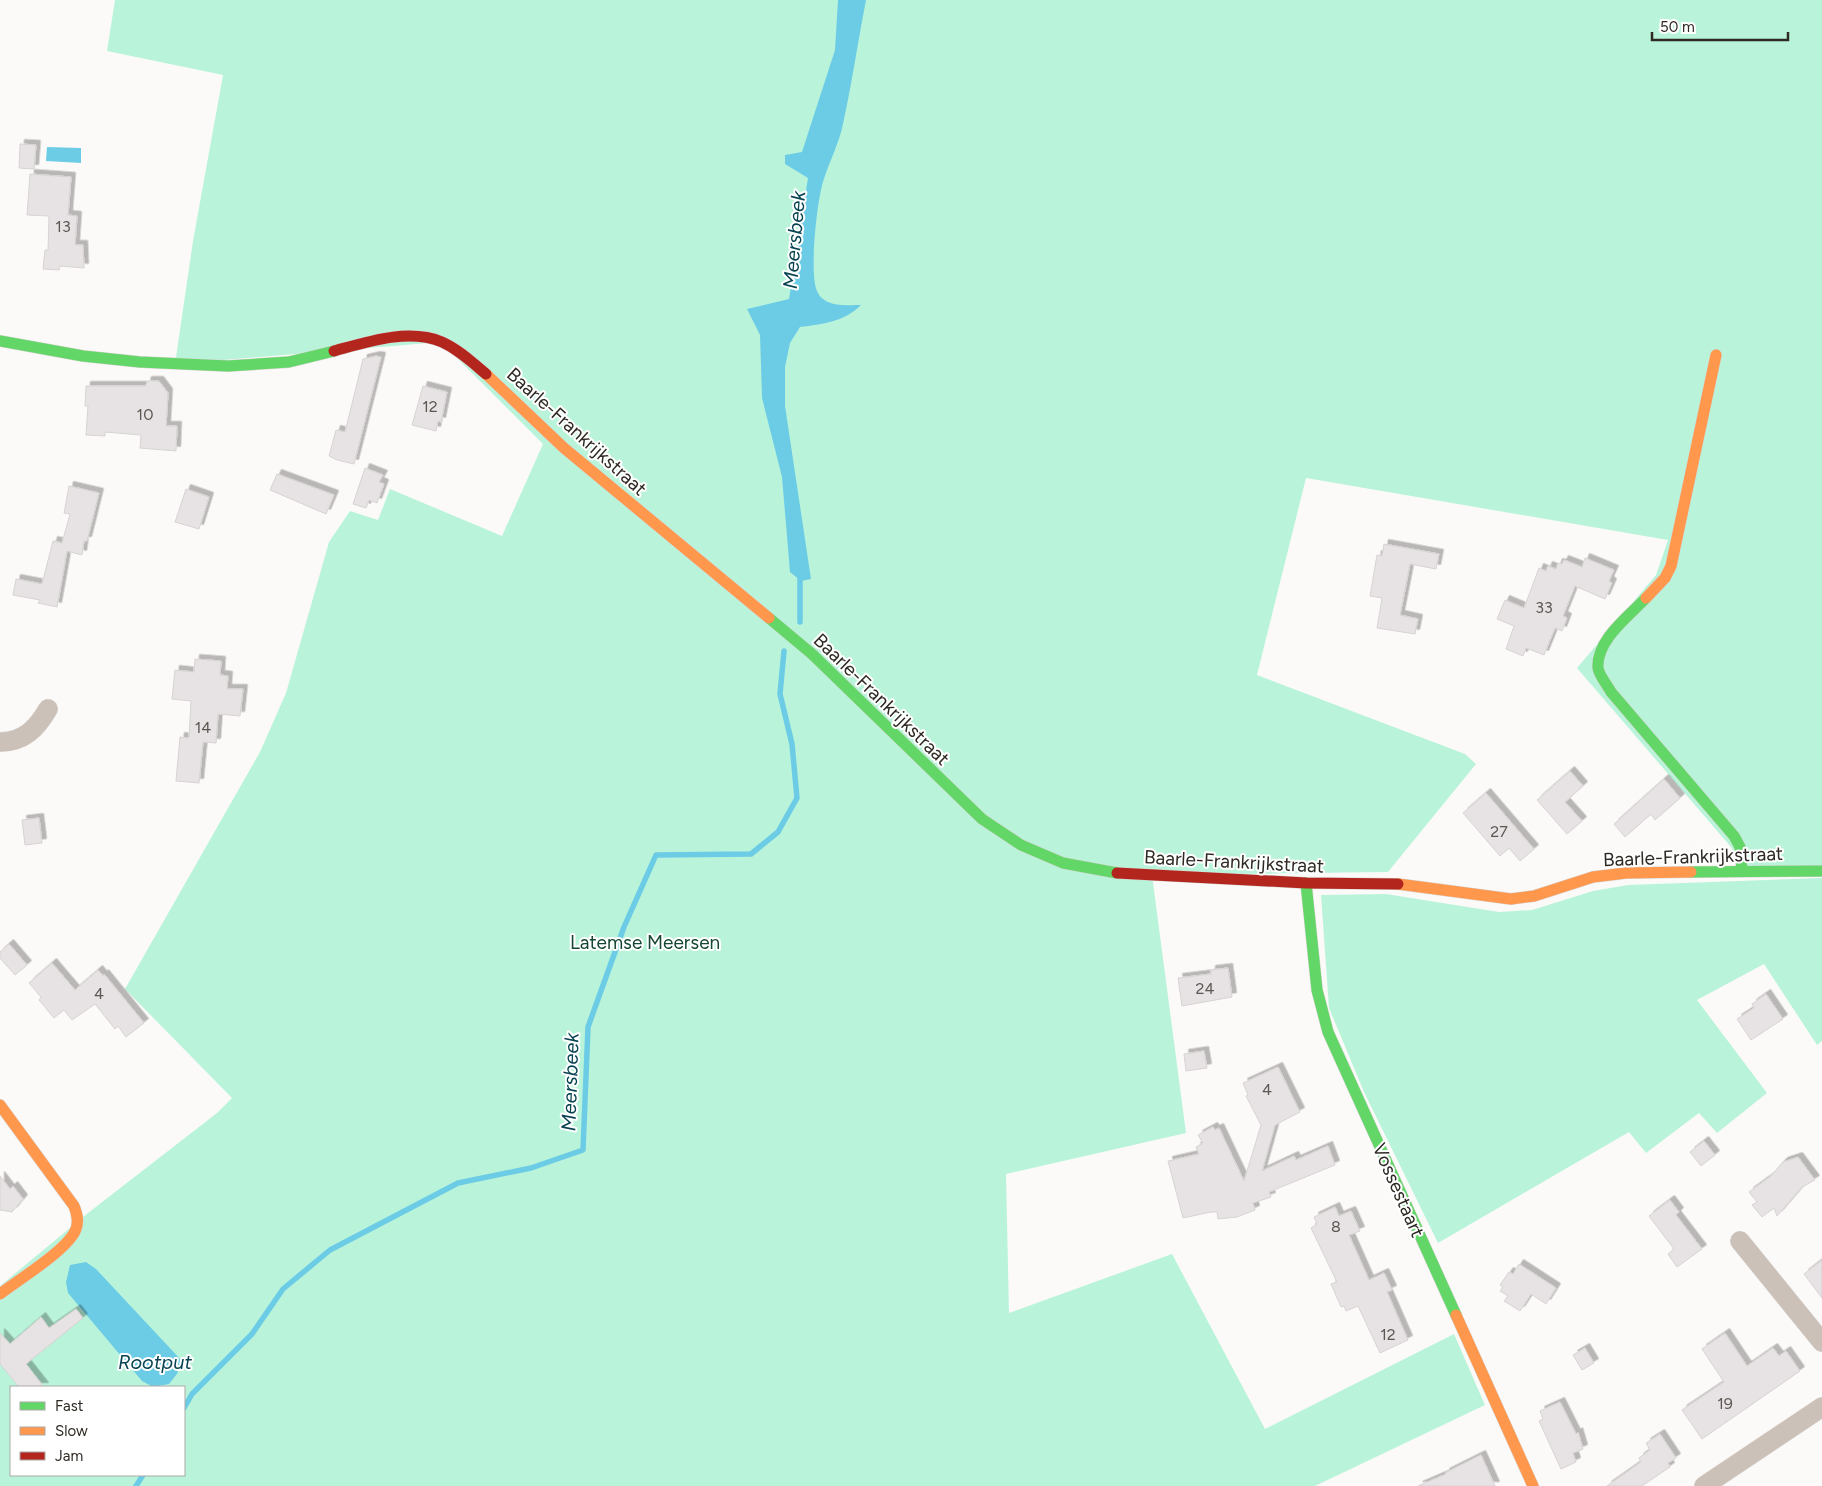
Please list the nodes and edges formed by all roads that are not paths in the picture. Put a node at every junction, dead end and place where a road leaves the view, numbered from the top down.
1 (0, 341) edge
2 (1716, 355) dead end
3 (48, 709) dead end
4 (0, 742) edge
5 (1822, 870) edge
6 (1742, 871) junction
7 (1306, 883) junction
8 (0, 1104) edge
9 (1740, 1241) dead end
10 (0, 1294) edge
11 (1822, 1342) edge
12 (1822, 1406) edge
13 (1533, 1486) edge
14 (1704, 1486) edge

1 - 7 street, Baarle-Frankrijkstraat
2 - 6 street
3 - 4 street
5 - 6 street, Baarle-Frankrijkstraat
6 - 7 street, Baarle-Frankrijkstraat
7 - 13 street, Vossestaart
8 - 10 street
9 - 11 street
12 - 14 street

